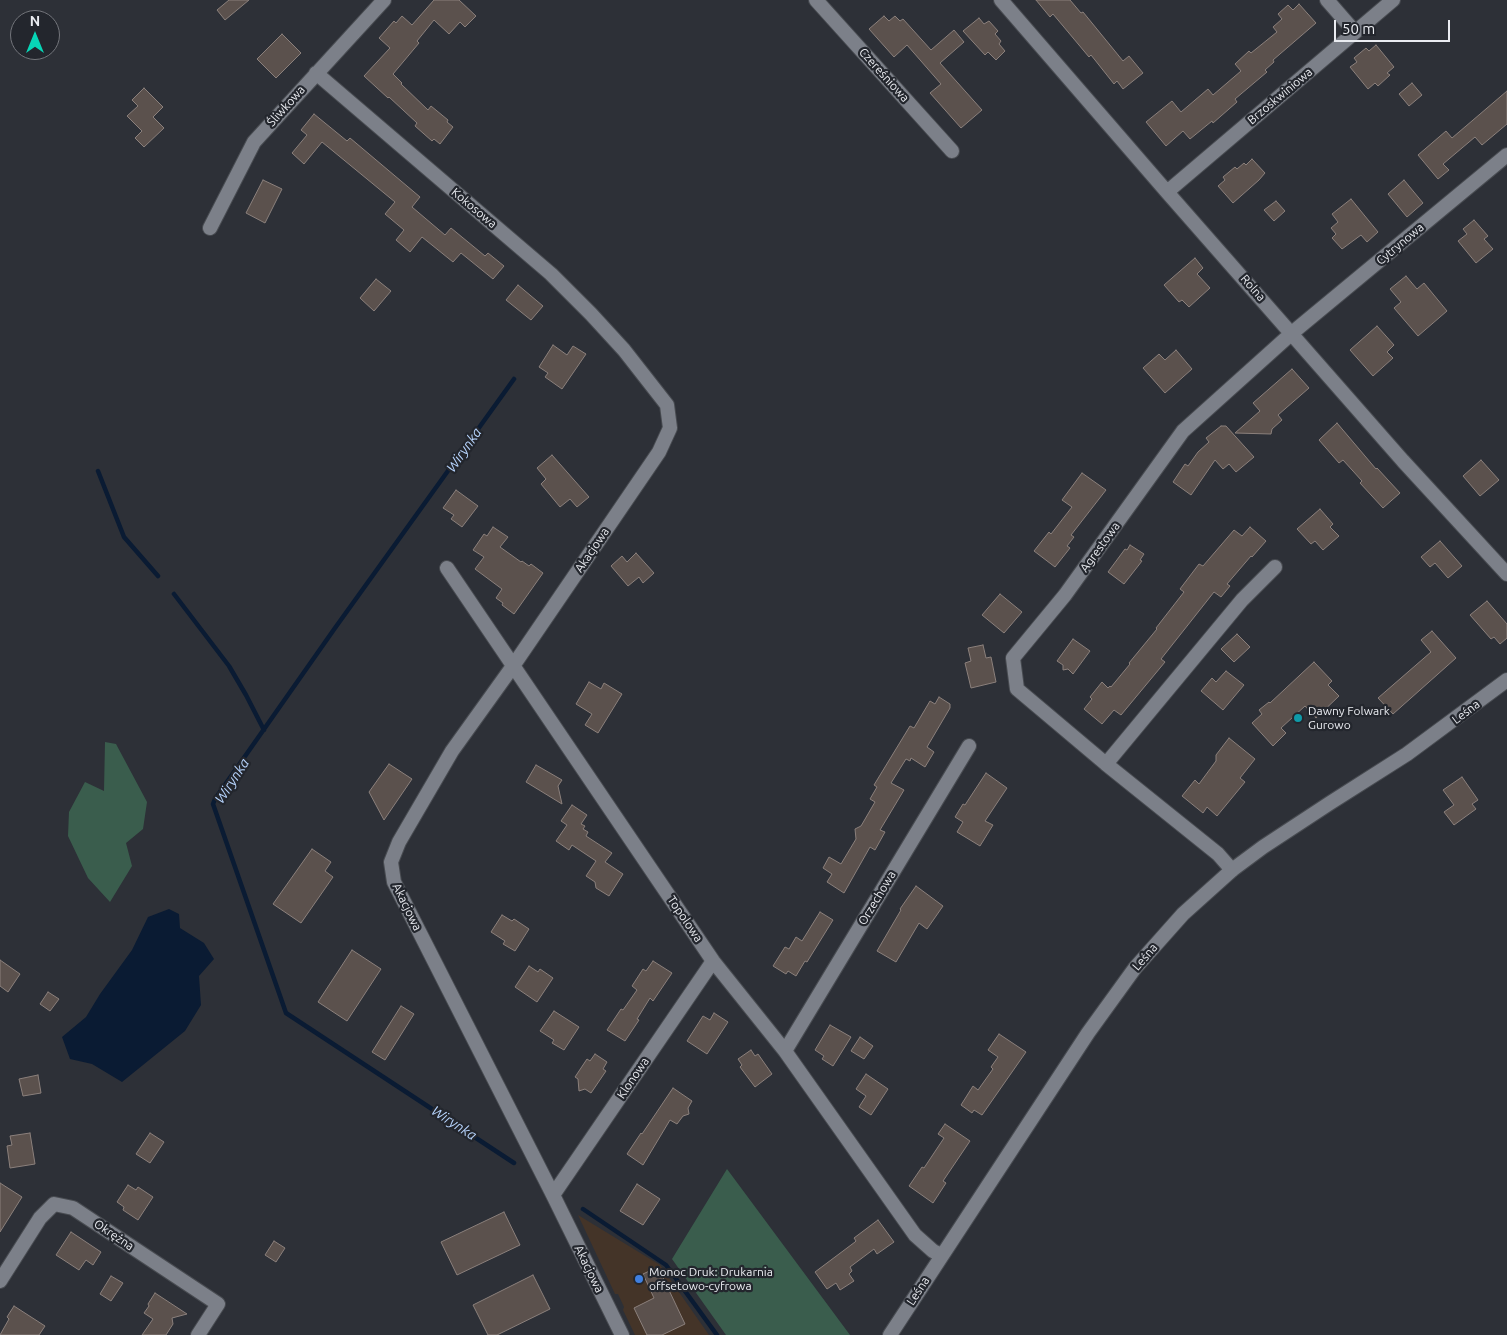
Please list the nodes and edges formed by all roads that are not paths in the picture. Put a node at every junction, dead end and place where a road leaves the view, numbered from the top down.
1 (384, 0) edge
2 (816, 0) edge
3 (1001, 0) edge
4 (1327, 0) edge
5 (1392, 0) edge
6 (1355, 32) junction
7 (316, 73) junction
8 (952, 150) dead end
9 (1507, 155) edge
10 (1167, 192) junction
11 (210, 228) dead end
12 (1292, 333) junction
13 (659, 452) joint
14 (1275, 567) dead end
15 (447, 568) dead end
16 (1507, 574) edge
17 (513, 666) junction
18 (1507, 680) edge
19 (969, 746) dead end
20 (1106, 764) junction
21 (1232, 870) junction
22 (713, 961) junction
23 (785, 1051) junction
24 (553, 1195) junction
25 (941, 1256) junction
26 (0, 1280) edge
27 (198, 1335) edge
28 (622, 1335) edge
29 (890, 1335) edge

1 - 7 street, Śliwkowa
2 - 8 street, Czereśniowa
3 - 10 street, Rolna
4 - 6 street
5 - 6 street, Brzoskwiniowa
6 - 10 street, Brzoskwiniowa
7 - 11 street, Śliwkowa
7 - 13 street, Kokosowa
9 - 12 street, Cytrynowa
10 - 12 street, Rolna
12 - 16 street, Rolna
12 - 20 street, Agrestowa
13 - 17 street, Akacjowa
14 - 20 street
15 - 17 street, Topolowa
17 - 22 street, Topolowa
17 - 24 street, Akacjowa
18 - 21 street, Leśna
19 - 23 street, Orzechowa
20 - 21 street, Agrestowa
21 - 25 street, Leśna
22 - 23 street, Topolowa
22 - 24 street, Klonowa
23 - 25 street, Topolowa
24 - 28 street, Akacjowa
25 - 29 street, Leśna
26 - 27 street, Okrężna

